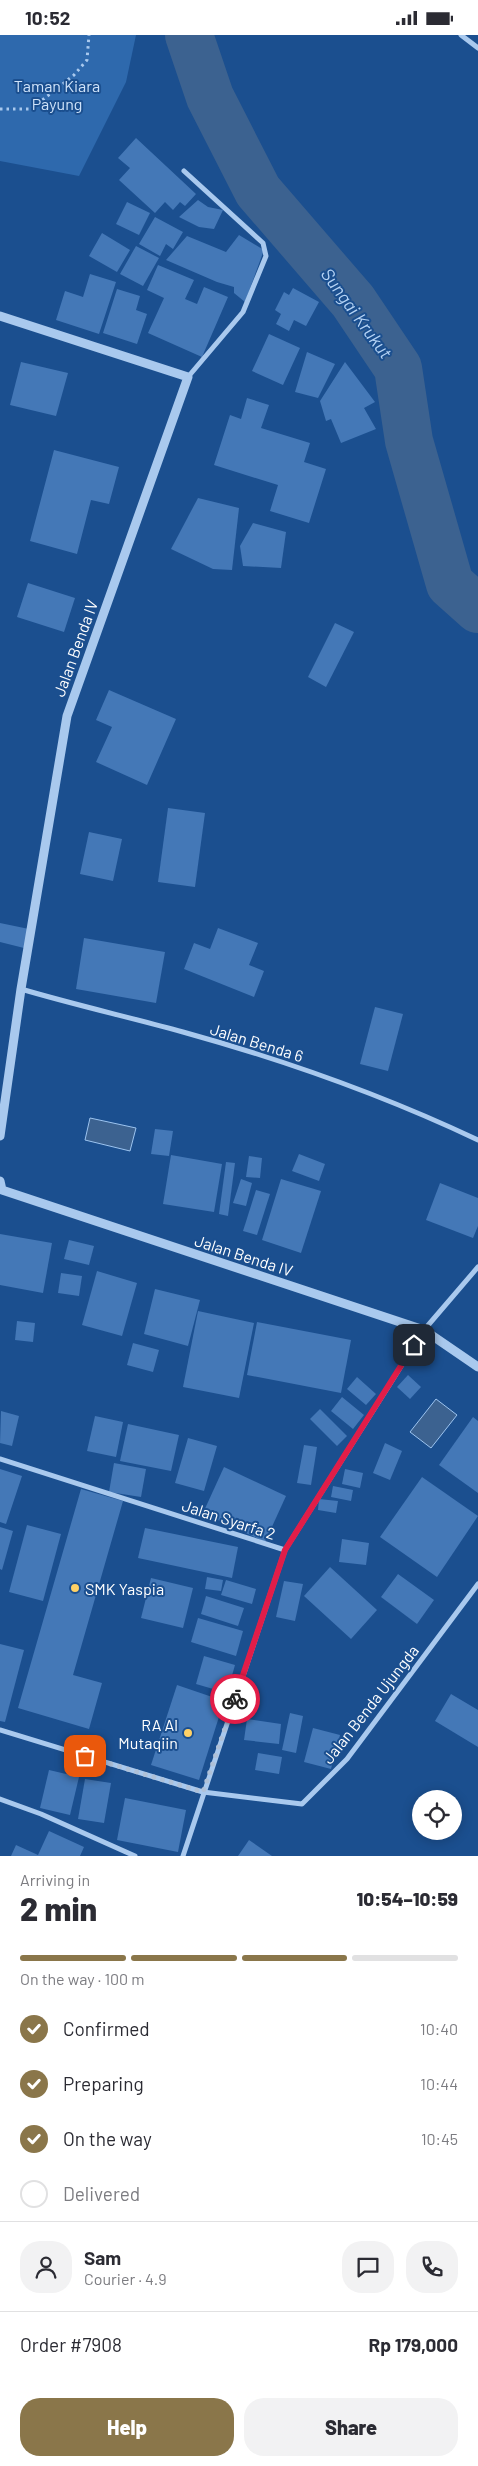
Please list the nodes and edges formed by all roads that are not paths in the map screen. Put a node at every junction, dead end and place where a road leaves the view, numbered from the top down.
1 (461, 35) edge
2 (478, 48) edge
3 (184, 171) dead end
4 (0, 316) edge
5 (188, 377) junction
6 (22, 989) junction
7 (0, 1136) edge
8 (478, 1140) edge
9 (0, 1181) edge
10 (478, 1267) edge
11 (424, 1330) junction
12 (478, 1367) edge
13 (0, 1459) edge
14 (285, 1550) junction
15 (478, 1584) edge
16 (0, 1730) edge
17 (203, 1792) junction
18 (0, 1799) edge
19 (135, 1856) edge
20 (183, 1856) edge

1 - 2 street
3 - 5 street
4 - 5 street
5 - 6 street, Jalan Benda IV
6 - 7 street, Jalan Benda IV
6 - 8 street, Jalan Benda 6
9 - 11 street, Jalan Benda IV
10 - 11 street
11 - 12 street, Jalan Benda IV
11 - 14 street
13 - 14 street, Jalan Syarfa 2
14 - 17 street, Jalan Syarfa 2
15 - 17 street, Jalan Benda Ujungda
16 - 17 street
17 - 20 street, Jalan Syarfa 2
18 - 19 street

